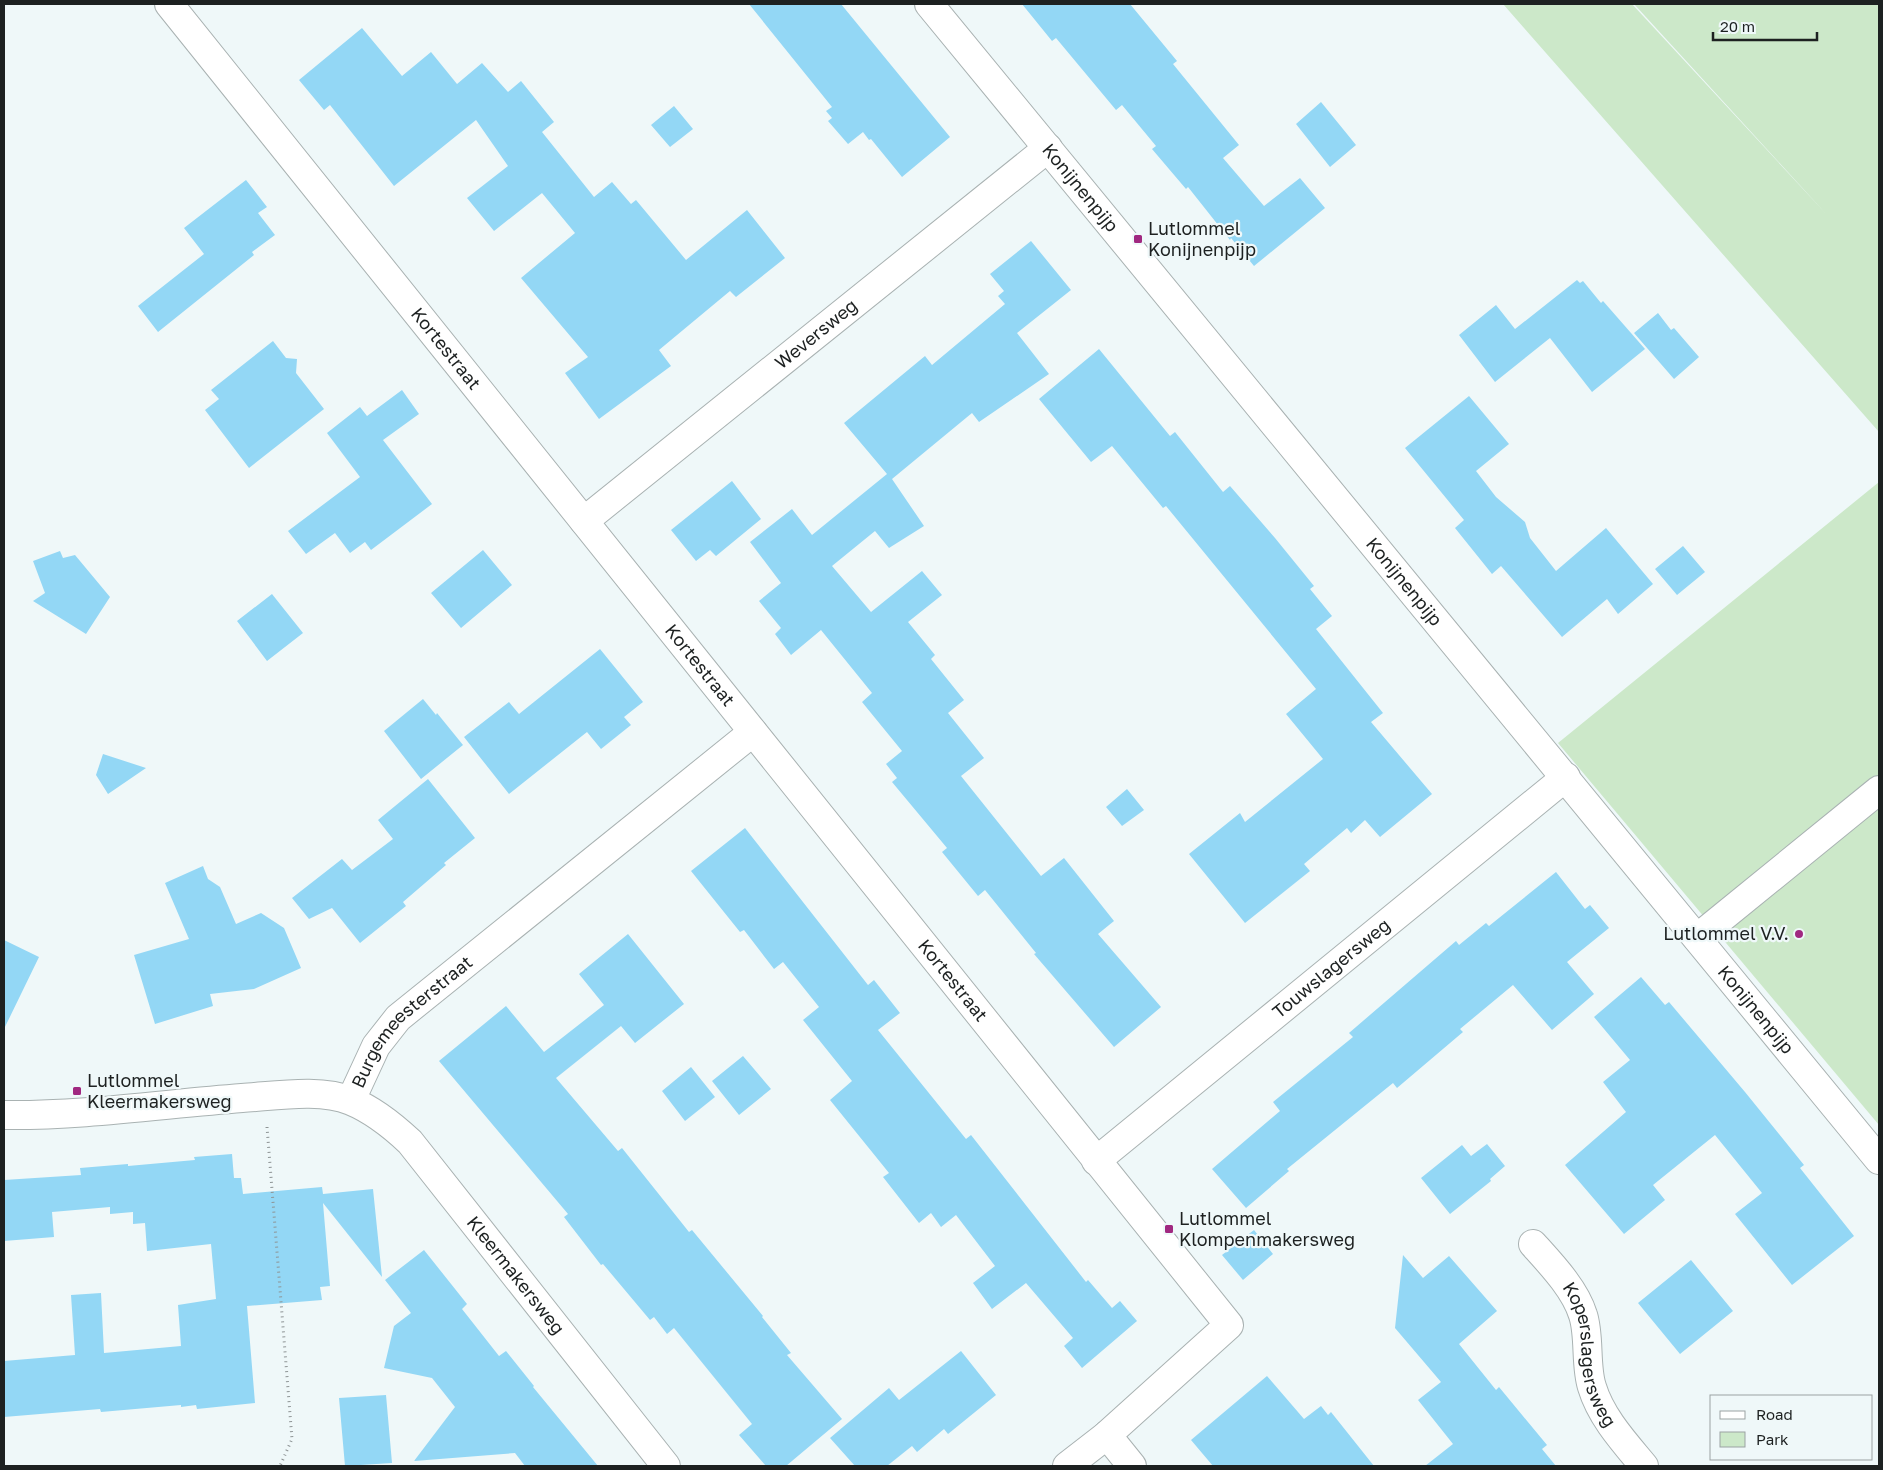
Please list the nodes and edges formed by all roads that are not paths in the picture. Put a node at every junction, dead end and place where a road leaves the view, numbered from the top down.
1 (169, 4) edge
2 (929, 4) edge
3 (1048, 148) junction
4 (584, 520) junction
5 (753, 732) junction
6 (1566, 777) junction
7 (1879, 790) edge
8 (1697, 938) junction
9 (351, 1100) junction
10 (4, 1115) edge
11 (1879, 1160) edge
12 (1096, 1161) junction
13 (1533, 1244) dead end
14 (1107, 1435) junction
15 (666, 1466) edge
16 (1067, 1466) edge
17 (1132, 1466) edge
18 (1644, 1466) edge

1 - 4 street, Kortestraat
2 - 3 street, Konijnenpijp
3 - 4 street, Weversweg
3 - 6 street, Konijnenpijp
4 - 5 street, Kortestraat
5 - 9 street, Burgemeesterstraat
5 - 12 street, Kortestraat
6 - 8 street, Konijnenpijp
6 - 12 street, Touwslagersweg
7 - 8 street
8 - 11 street, Konijnenpijp
9 - 10 street, Burgemeesterstraat
9 - 15 street, Kleermakersweg
12 - 14 street, Kortestraat
13 - 18 street, Koperslagersweg
14 - 16 street
14 - 17 street

